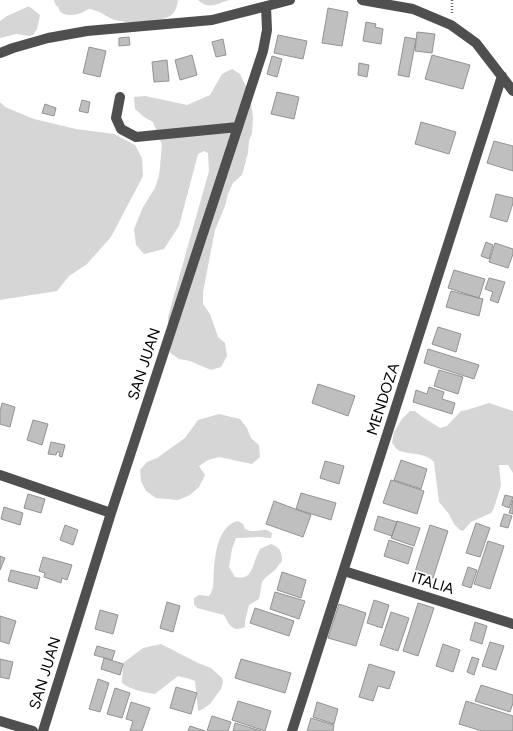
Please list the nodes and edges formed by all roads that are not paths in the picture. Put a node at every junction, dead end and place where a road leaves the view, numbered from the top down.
1 (290, 0) edge
2 (362, 0) edge
3 (266, 6) junction
4 (0, 53) edge
5 (502, 76) junction
6 (513, 91) edge
7 (120, 97) dead end
8 (238, 127) junction
9 (0, 475) edge
10 (111, 512) junction
11 (344, 572) junction
12 (513, 624) edge
13 (0, 721) edge
14 (33, 731) edge
15 (43, 731) edge
16 (292, 731) edge

1 - 3 street
2 - 5 street
3 - 4 street
3 - 8 street, SAN JUAN
5 - 6 street
5 - 11 street, MENDOZA
7 - 8 street
8 - 10 street, SAN JUAN
9 - 10 street
10 - 15 street, SAN JUAN
11 - 12 street, ITALIA
11 - 16 street, MENDOZA
13 - 14 street

